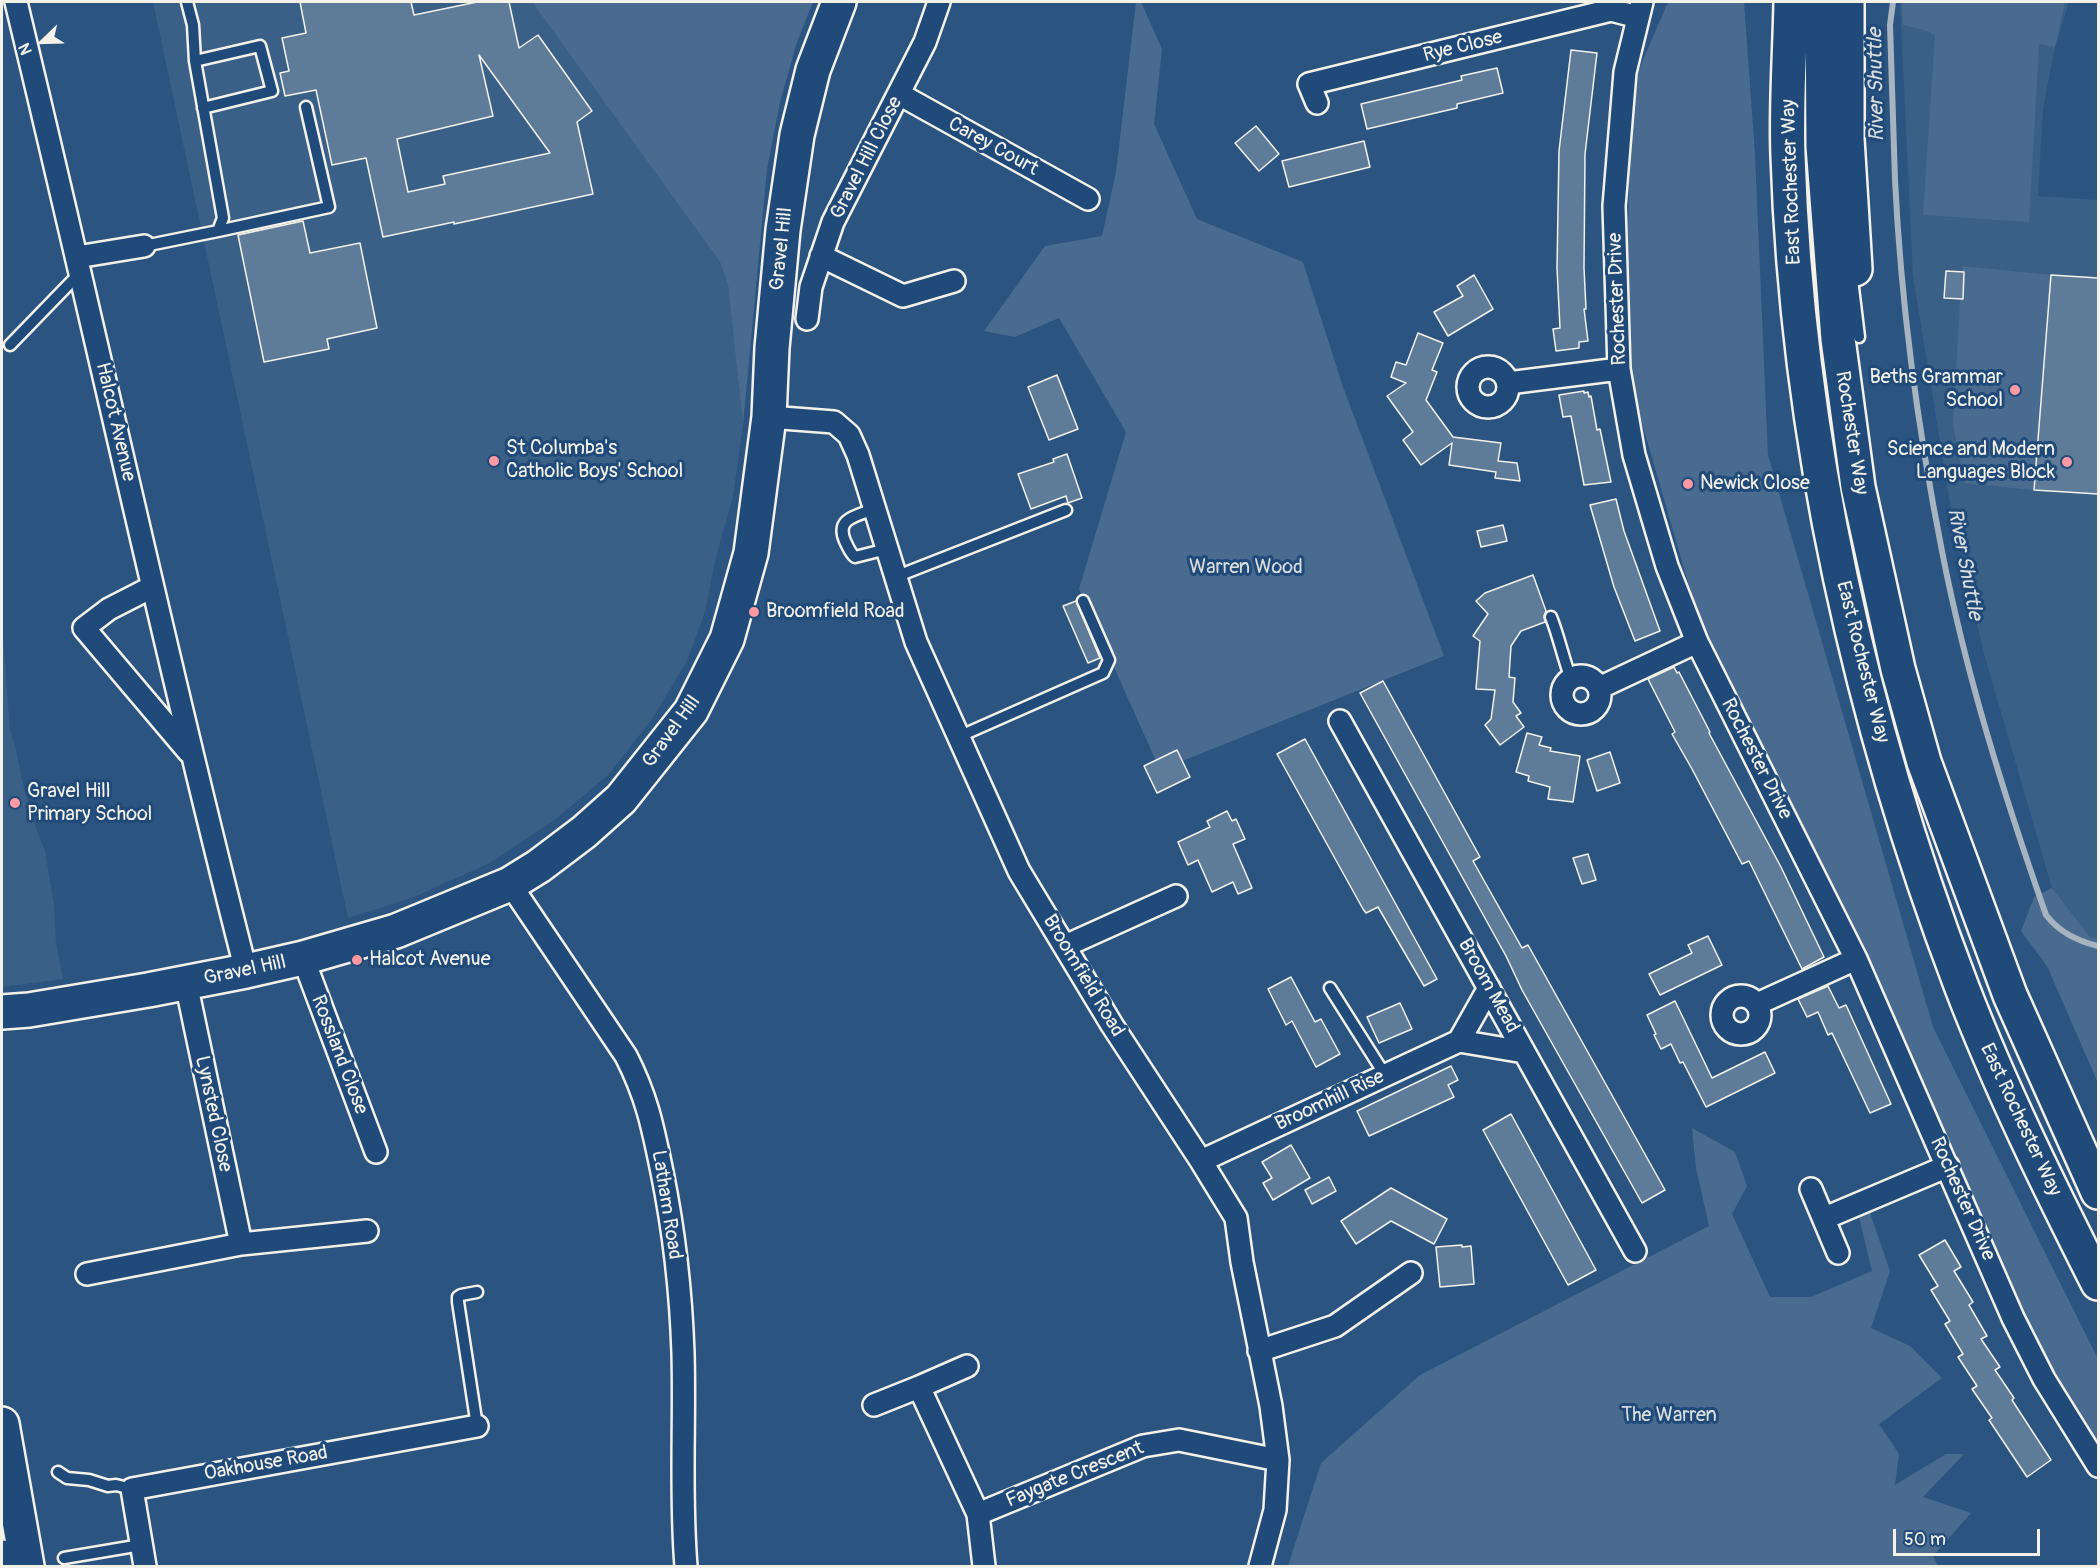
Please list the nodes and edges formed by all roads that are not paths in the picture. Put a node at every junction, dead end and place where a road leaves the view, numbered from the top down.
1 (16, 2) edge
2 (187, 2) edge
3 (839, 2) edge
4 (939, 2) edge
5 (1791, 2) edge
6 (1822, 2) edge
7 (1839, 2) edge
8 (1847, 2) edge
9 (1640, 9) edge
10 (195, 62) junction
11 (899, 94) junction
12 (1317, 104) dead end
13 (306, 107) dead end
14 (203, 108) junction
15 (1088, 199) dead end
16 (219, 231) junction
17 (144, 246) joint
18 (821, 256) junction
19 (80, 267) junction
20 (954, 280) dead end
21 (807, 319) dead end
22 (1859, 337) junction
23 (10, 345) dead end
24 (1619, 369) junction
25 (1508, 383) dead end
26 (769, 417) junction
27 (874, 509) junction
28 (1066, 510) dead end
29 (887, 549) junction
30 (896, 577) junction
31 (152, 587) junction
32 (1083, 601) dead end
33 (1551, 617) dead end
34 (1697, 642) junction
35 (1571, 679) junction
36 (1599, 688) junction
37 (1340, 722) dead end
38 (958, 737) junction
39 (191, 755) junction
40 (1957, 852) junction
41 (510, 884) junction
42 (1176, 896) dead end
43 (1065, 946) junction
44 (303, 958) junction
45 (1856, 959) junction
46 (246, 971) junction
47 (186, 983) junction
48 (1330, 988) dead end
49 (1490, 988) junction
50 (1756, 1004) dead end
51 (15, 1011) edge
52 (2, 1032) edge
53 (1459, 1041) junction
54 (1524, 1052) junction
55 (1385, 1075) junction
56 (376, 1152) dead end
57 (1201, 1161) junction
58 (1948, 1166) junction
59 (1811, 1189) dead end
60 (2098, 1192) edge
61 (1825, 1218) junction
62 (367, 1232) dead end
63 (241, 1244) junction
64 (1635, 1251) dead end
65 (1838, 1253) dead end
66 (1411, 1273) dead end
67 (87, 1274) dead end
68 (2098, 1283) edge
69 (477, 1292) dead end
70 (1259, 1351) junction
71 (967, 1366) dead end
72 (919, 1387) junction
73 (874, 1405) dead end
74 (2, 1424) edge
75 (477, 1426) joint
76 (1278, 1460) junction
77 (2098, 1466) edge
78 (58, 1472) dead end
79 (132, 1489) junction
80 (978, 1514) junction
81 (141, 1545) junction
82 (2, 1557) edge
83 (64, 1558) dead end
84 (3, 1566) edge
85 (27, 1566) edge
86 (145, 1566) edge
87 (686, 1566) edge
88 (984, 1566) edge
89 (1260, 1566) edge

1 - 19 street, Halcot Avenue
2 - 10 lane
3 - 26 main road, Gravel Hill
4 - 11 street, Gravel Hill Close
5 - 68 main road, East Rochester Way
6 - 40 main road, Rochester Way
7 - 22 lane
8 - 22 main road
9 - 12 street, Rye Close
9 - 24 street, Rochester Drive
10 - 14 lane
10 - 14 lane
11 - 15 street, Carey Court
11 - 18 street, Gravel Hill Close
13 - 16 lane
14 - 16 lane
16 - 17 lane
17 - 19 street
18 - 20 street
18 - 21 street, Gravel Hill Close
19 - 23 lane
19 - 31 street, Halcot Avenue
22 - 40 main road
24 - 25 street
24 - 34 street, Rochester Drive
26 - 27 street, Broomfield Road
26 - 41 main road, Gravel Hill
27 - 29 street, Broomfield Road
27 - 29 lane
28 - 30 lane
29 - 30 street, Broomfield Road
30 - 38 street, Broomfield Road
31 - 39 street, Halcot Avenue
31 - 39 street, Halcot Avenue
32 - 38 lane
33 - 35 lane
34 - 36 street
34 - 45 street, Rochester Drive
35 - 36 street
35 - 36 street
37 - 49 street, Broom Mead
38 - 43 street, Broomfield Road
39 - 46 street, Halcot Avenue
40 - 60 main road, East Rochester Way
41 - 44 main road, Gravel Hill
41 - 87 street, Latham Road
42 - 43 street
43 - 57 street, Broomfield Road
44 - 46 main road, Gravel Hill
44 - 56 street, Rossland Close
45 - 50 street
45 - 58 street, Rochester Drive
46 - 47 main road, Gravel Hill
47 - 51 main road, Gravel Hill
47 - 63 street, Lynsted Close
48 - 55 lane
49 - 53 street
49 - 54 street, Broom Mead
51 - 52 main road, Gravel Hill
53 - 54 street
53 - 55 street, Broomhill Rise
54 - 64 street, Broom Mead
55 - 57 street, Broomhill Rise
57 - 70 street, Broomfield Road
58 - 61 street
58 - 77 street, Rochester Drive
59 - 61 street
61 - 65 street
62 - 63 street
63 - 67 street
66 - 70 street
69 - 75 lane
70 - 76 street, Broomfield Road
71 - 72 street
72 - 73 street
72 - 80 street
74 - 85 main road
75 - 79 street, Oakhouse Road
76 - 80 street, Faygate Crescent
76 - 89 street, Broomfield Road
78 - 79 lane
79 - 81 street
80 - 88 street
81 - 83 lane
81 - 86 street
82 - 84 main road

